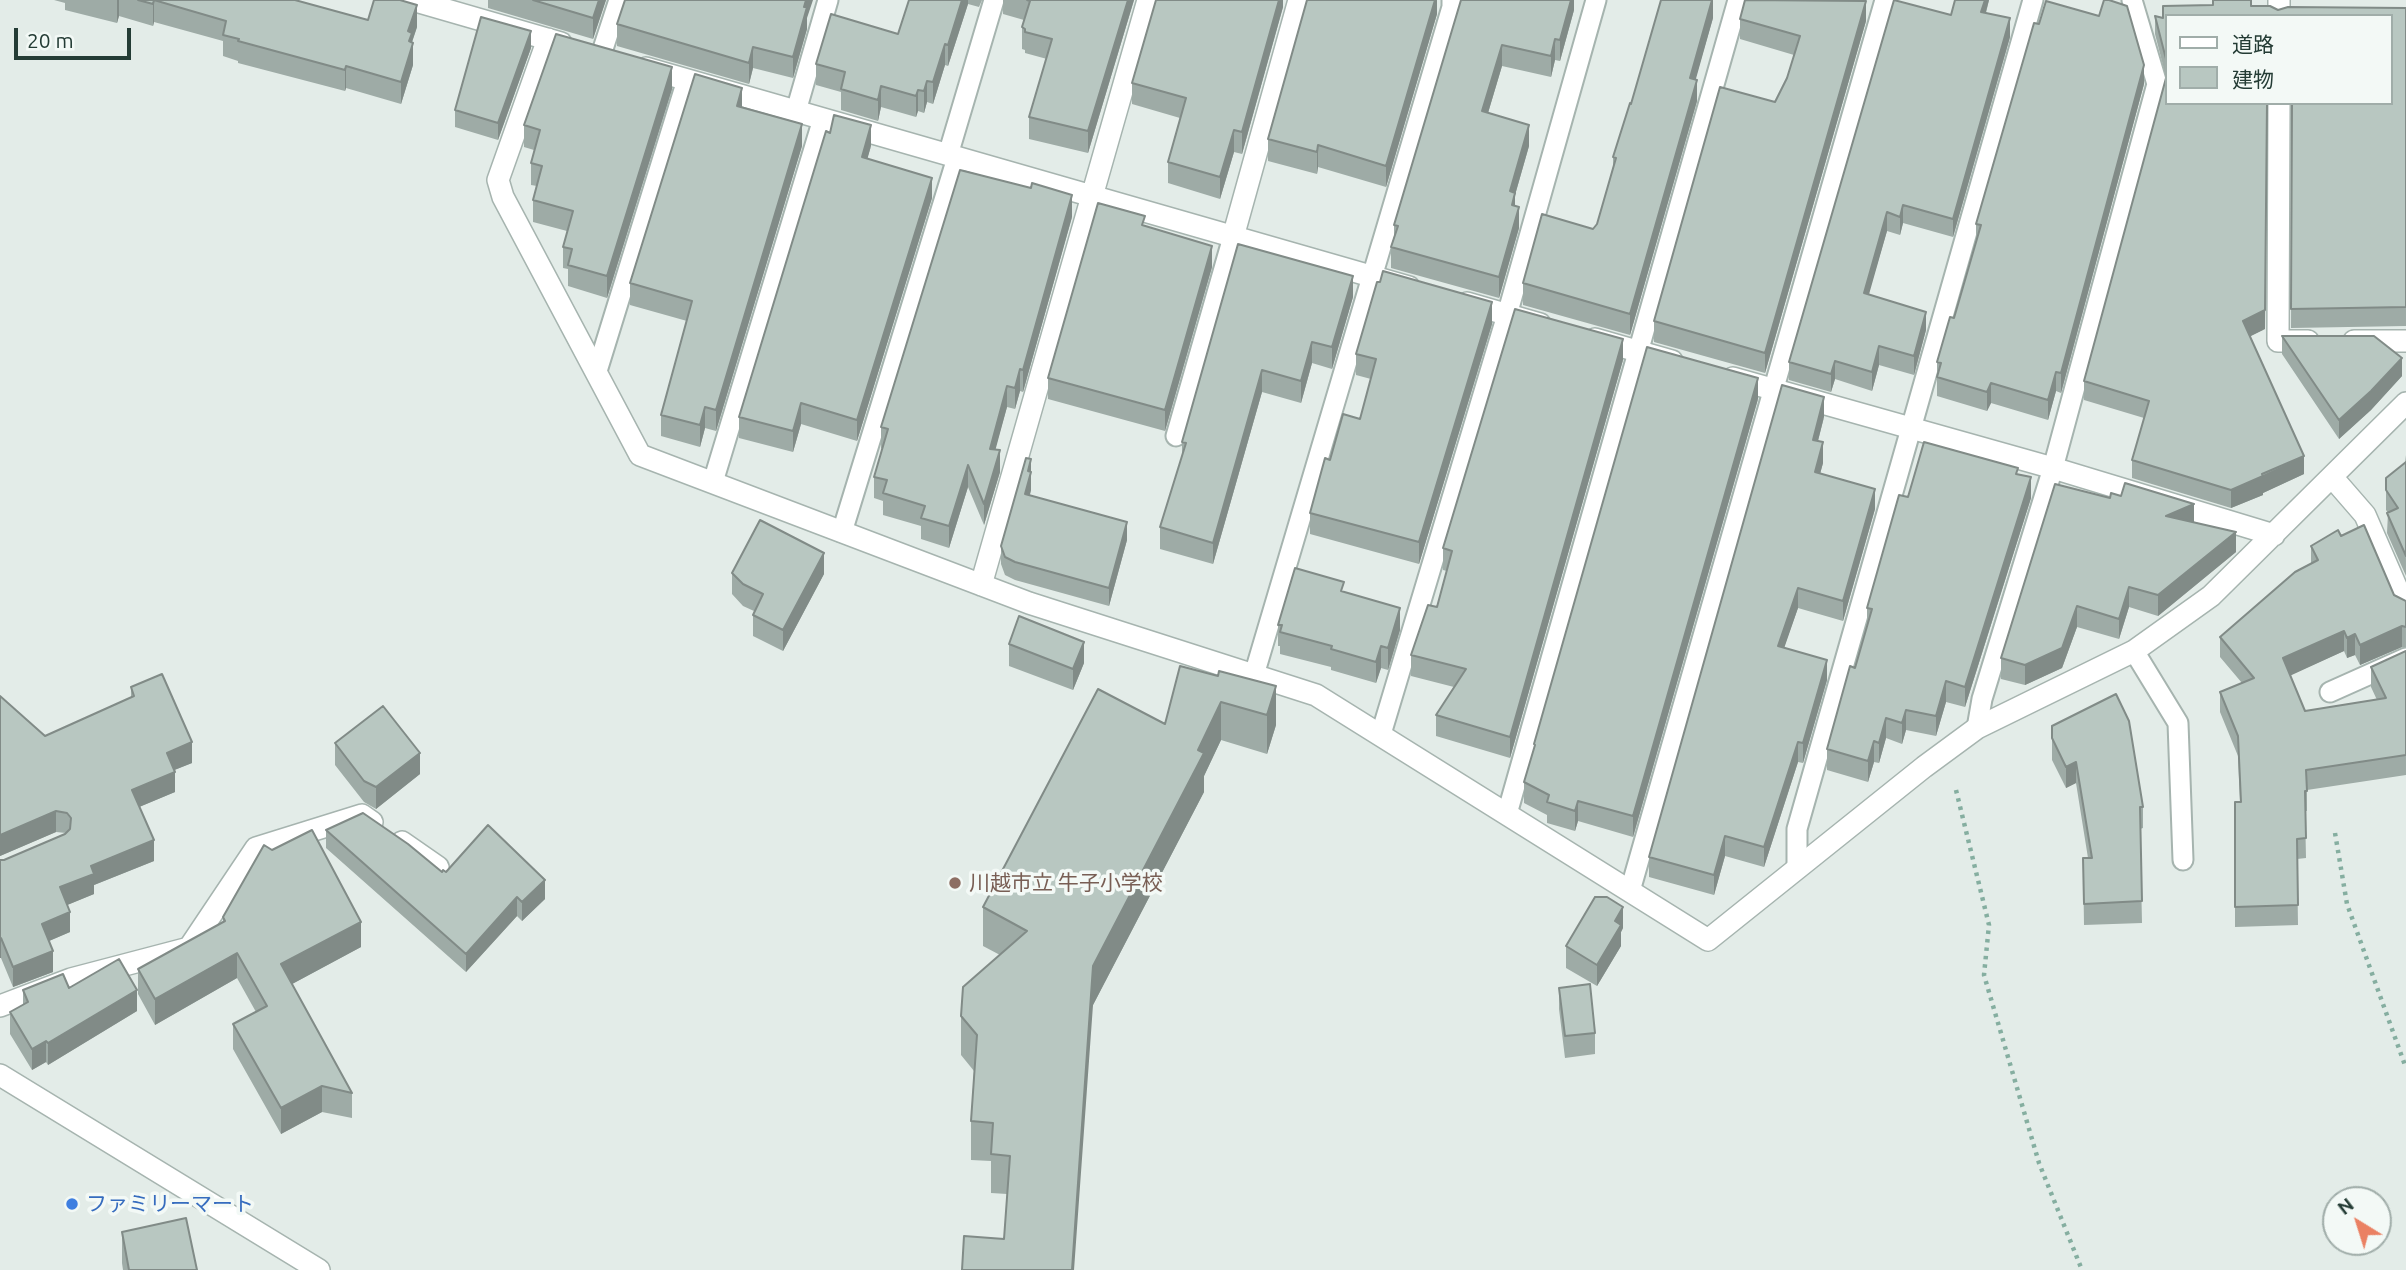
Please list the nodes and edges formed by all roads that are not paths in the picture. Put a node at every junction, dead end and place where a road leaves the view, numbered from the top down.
1 (413, 0) edge
2 (619, 0) edge
3 (828, 0) edge
4 (994, 0) edge
5 (1148, 0) edge
6 (1299, 0) edge
7 (1452, 0) edge
8 (1596, 0) edge
9 (1738, 0) edge
10 (1885, 0) edge
11 (2033, 0) edge
12 (2132, 0) edge
13 (548, 40) junction
14 (587, 51) junction
15 (687, 80) junction
16 (2279, 105) edge
17 (796, 111) junction
18 (822, 119) junction
19 (953, 157) junction
20 (1093, 196) junction
21 (1233, 237) junction
22 (1371, 276) junction
23 (1424, 291) edge
24 (1451, 299) edge
25 (1507, 315) junction
26 (2406, 341) edge
27 (1639, 351) junction
28 (1688, 365) edge
29 (597, 371) junction
30 (1713, 372) edge
31 (1774, 390) junction
32 (2406, 403) edge
33 (1912, 429) junction
34 (1176, 436) dead end
35 (2053, 468) junction
36 (2332, 477) junction
37 (713, 482) junction
38 (842, 532) junction
39 (2274, 535) junction
40 (2400, 575) edge
41 (981, 585) junction
42 (2406, 609) edge
43 (2134, 651) junction
44 (2406, 658) edge
45 (1254, 675) junction
46 (2330, 692) dead end
47 (1978, 728) junction
48 (1381, 734) junction
49 (1507, 814) junction
50 (2183, 860) dead end
51 (438, 866) edge
52 (1797, 867) junction
53 (1630, 891) junction
54 (0, 1006) edge
55 (0, 1075) edge
56 (319, 1270) edge

1 - 13 street
2 - 14 lane
3 - 17 lane
4 - 19 lane
5 - 20 street
6 - 21 street
7 - 22 lane
8 - 25 lane
9 - 27 lane
10 - 31 lane
11 - 33 lane
12 - 35 lane
13 - 14 street
13 - 29 street
14 - 15 street
15 - 17 street
15 - 29 lane
16 - 26 street
17 - 18 street
18 - 19 street
18 - 37 lane
19 - 20 street
19 - 38 lane
20 - 21 street
20 - 41 street
21 - 22 street
21 - 34 lane
22 - 23 street
22 - 45 lane
24 - 25 street
25 - 27 street
25 - 48 lane
27 - 28 street
27 - 49 lane
29 - 37 street
30 - 31 street
31 - 33 street
31 - 53 lane
32 - 36 street
33 - 35 street
33 - 52 lane
35 - 39 street
35 - 47 lane
36 - 39 street
36 - 40 street
37 - 38 street
38 - 41 street
39 - 43 street
40 - 42 street
41 - 45 street
43 - 47 street
43 - 50 lane
44 - 46 lane
45 - 48 street
47 - 52 street
48 - 49 street
49 - 53 street
51 - 54 street
52 - 53 street
55 - 56 street

